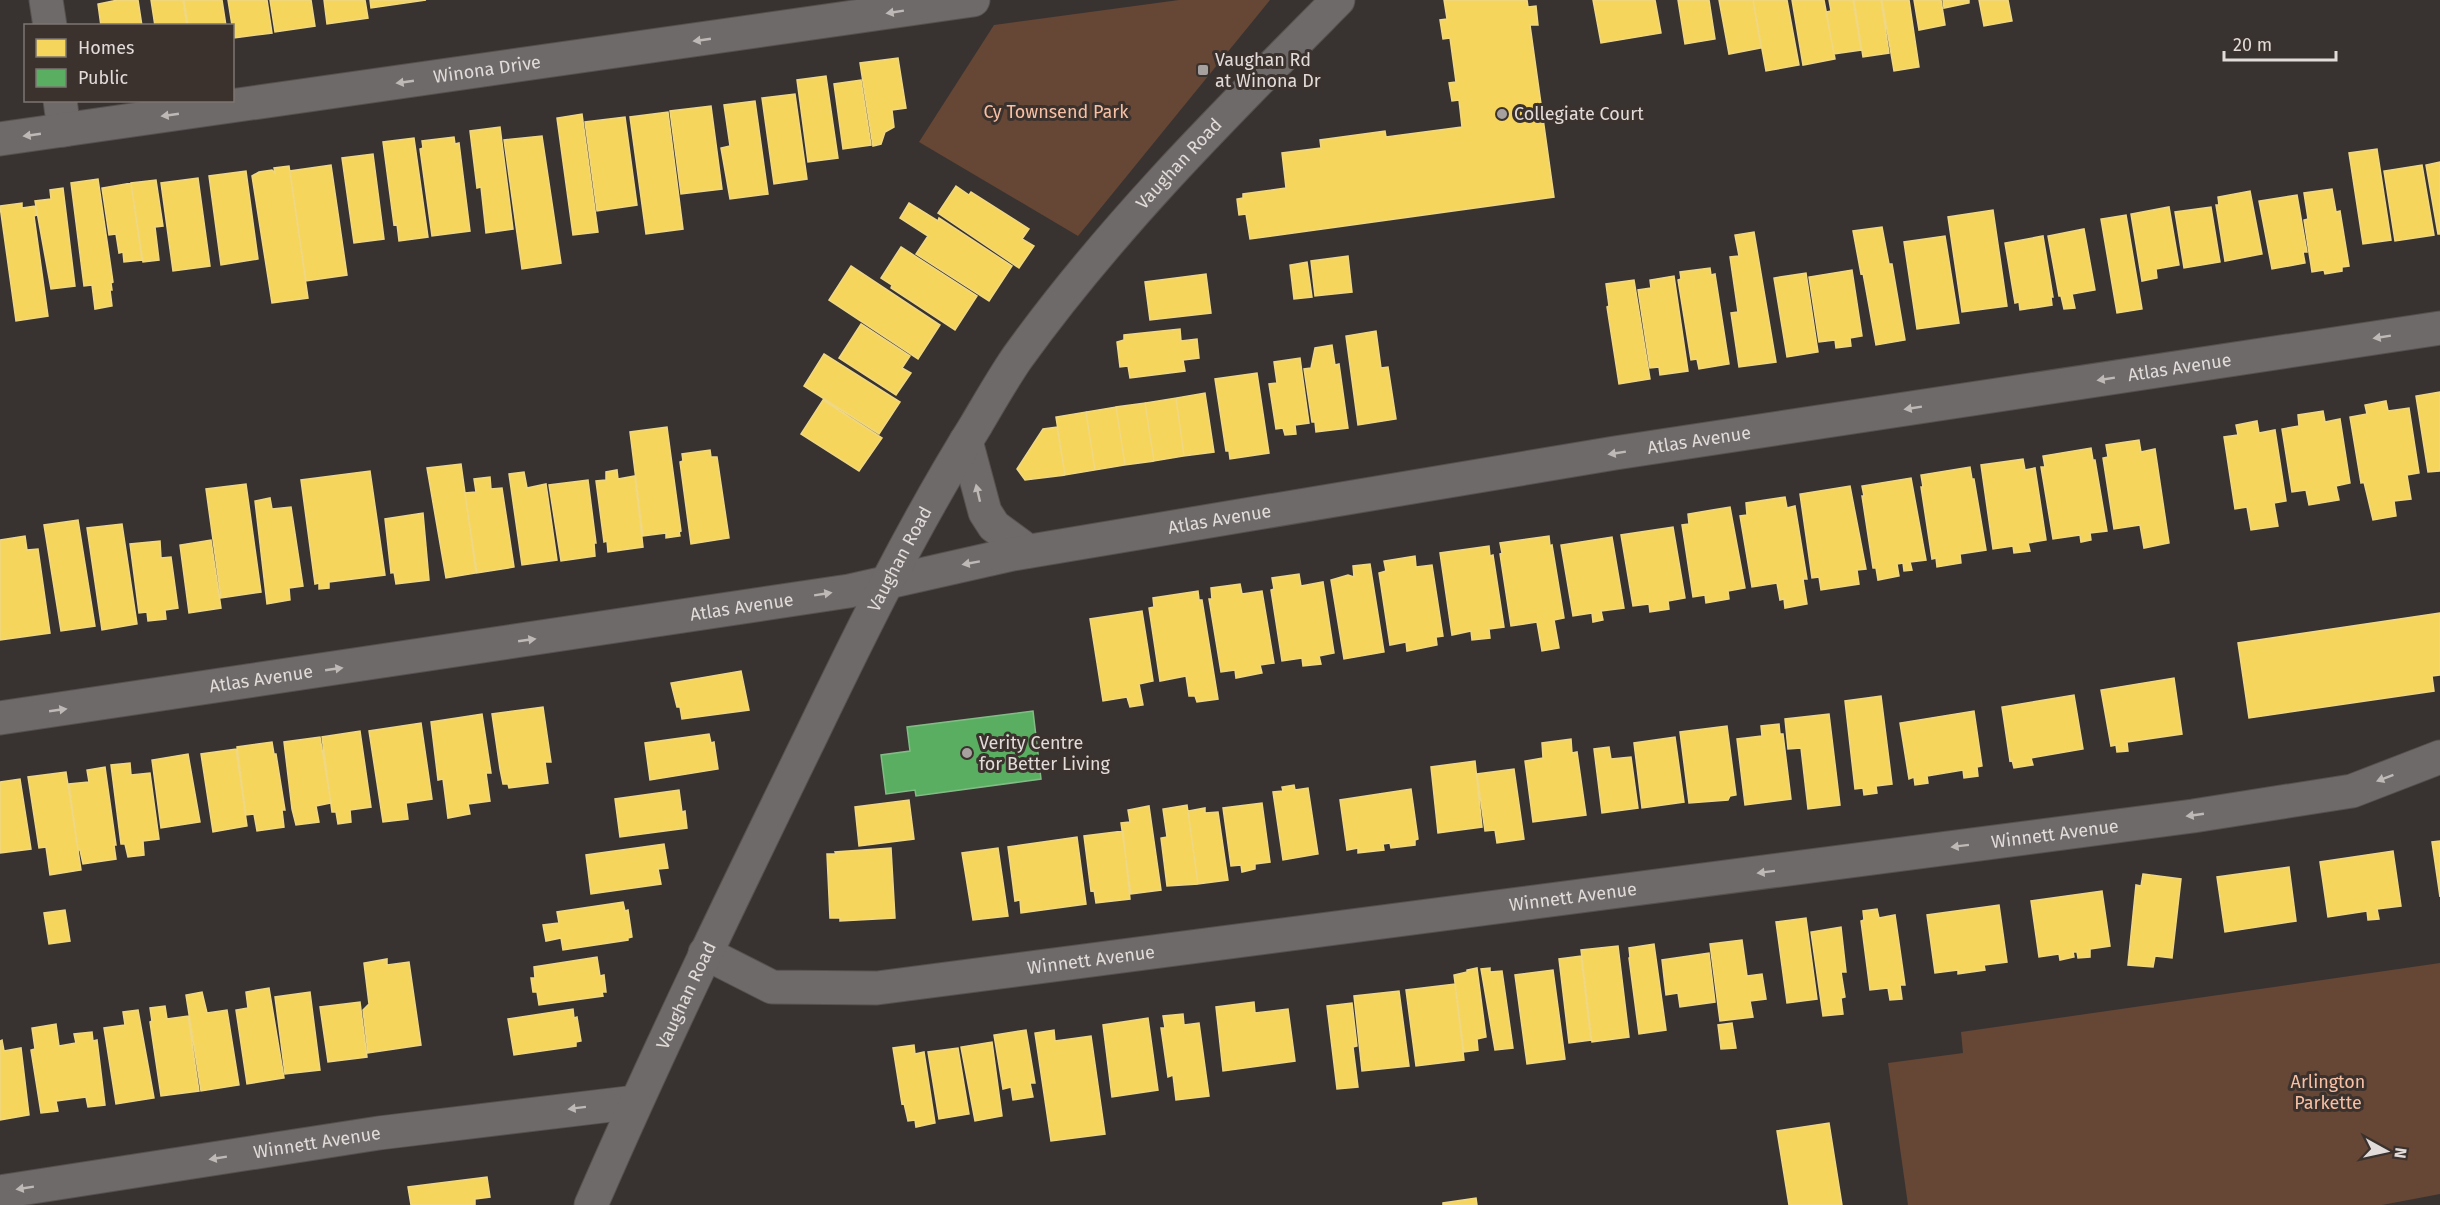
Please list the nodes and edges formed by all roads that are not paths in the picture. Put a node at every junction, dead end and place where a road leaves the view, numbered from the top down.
1 (46, 0) edge
2 (973, 0) edge
3 (1338, 0) edge
4 (50, 24) edge
5 (234, 93) edge
6 (165, 102) edge
7 (62, 115) edge
8 (0, 140) edge
9 (2440, 328) edge
10 (966, 441) junction
11 (1028, 551) junction
12 (885, 584) junction
13 (0, 718) edge
14 (2440, 757) edge
15 (705, 952) junction
16 (636, 1102) junction
17 (0, 1192) edge
18 (591, 1205) edge

1 - 4 street
2 -> 5 street, Winona Drive
3 - 10 street, Vaughan Road
6 -> 7 street, Winona Drive
7 -> 8 street, Winona Drive
9 -> 11 street, Atlas Avenue
11 -> 10 street
10 - 12 street, Vaughan Road
11 -> 12 street, Atlas Avenue
13 -> 12 street, Atlas Avenue
12 - 15 street, Vaughan Road
14 -> 15 street, Winnett Avenue
15 - 16 street, Vaughan Road
16 -> 17 street, Winnett Avenue
16 - 18 street, Vaughan Road

